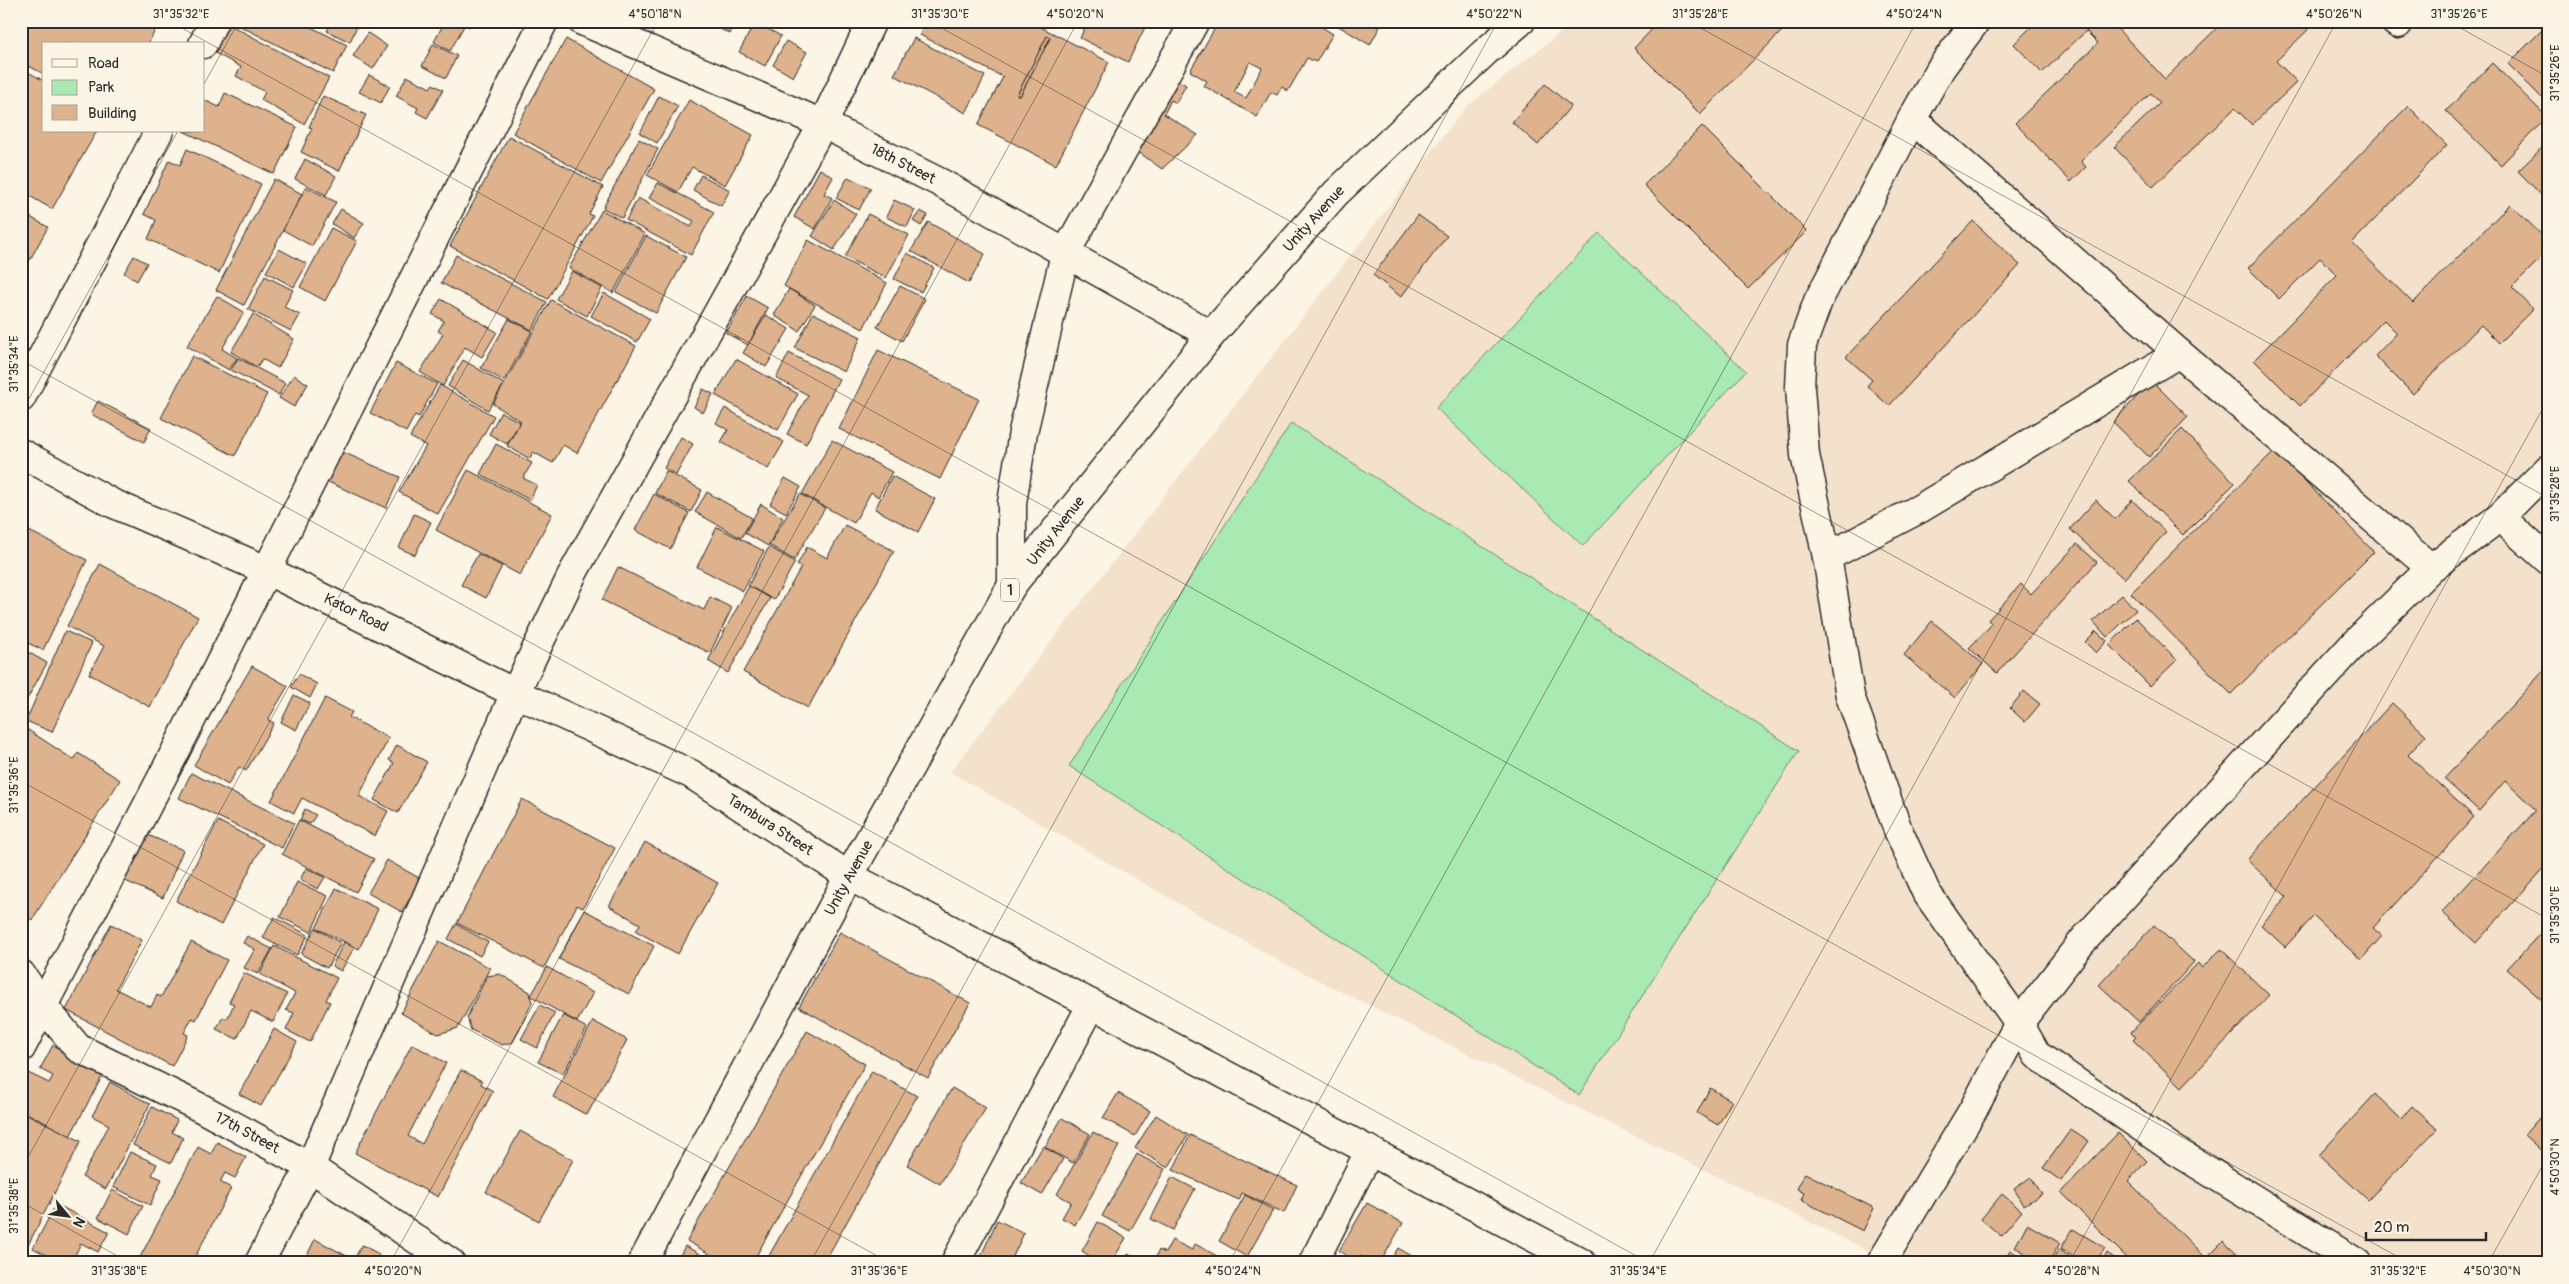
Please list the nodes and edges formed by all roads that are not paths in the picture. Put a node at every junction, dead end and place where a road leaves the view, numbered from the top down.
1 (214, 21) edge
2 (544, 21) edge
3 (582, 21) edge
4 (872, 21) edge
5 (1194, 21) edge
6 (1521, 21) edge
7 (1976, 21) edge
8 (204, 42) edge
9 (1912, 119) junction
10 (823, 124) junction
11 (158, 132) edge
12 (1065, 254) junction
13 (1211, 335) junction
14 (2179, 353) junction
15 (21, 398) edge
16 (21, 453) edge
17 (2548, 469) edge
18 (2500, 517) junction
19 (1827, 557) junction
20 (2548, 560) edge
21 (2431, 568) junction
22 (266, 570) junction
23 (1012, 585) junction
24 (516, 693) junction
25 (691, 774) joint
26 (849, 876) junction
27 (21, 974) edge
28 (1092, 1004) junction
29 (44, 1007) junction
30 (2019, 1023) junction
31 (21, 1048) edge
32 (1370, 1150) junction
33 (310, 1167) junction
34 (260, 1263) edge
35 (451, 1263) edge
36 (642, 1263) edge
37 (955, 1263) edge
38 (1313, 1263) edge
39 (1582, 1263) edge
40 (1882, 1263) edge
41 (2357, 1263) edge

1 - 8 street
2 - 22 street
3 - 10 street, 18th Street
4 - 10 street
5 - 12 street
6 - 13 street, Unity Avenue / 1
7 - 9 street
9 - 14 street
9 - 19 street
10 - 12 street, 18th Street
10 - 24 street
11 - 15 street
12 - 13 street, 18th Street
12 - 23 street
13 - 23 street, Unity Avenue / 1
14 - 19 street
14 - 21 street
16 - 22 street, Kator Road
17 - 18 street
18 - 20 street
18 - 21 street
19 - 30 street
21 - 30 street
22 - 24 street, Kator Road
22 - 29 street
23 - 26 street, Unity Avenue / 1
24 - 25 street, Kator Road
24 - 33 street
25 - 26 street, Tambura Street
26 - 28 street, Tambura Street
26 - 36 street, Unity Avenue / 1
27 - 29 street, 17th Street
28 - 32 street, Tambura Street
28 - 37 street
29 - 31 street
29 - 33 street, 17th Street
30 - 40 street
30 - 41 street
32 - 38 street
32 - 39 street, Tambura Street
33 - 34 street
33 - 35 street, 17th Street

